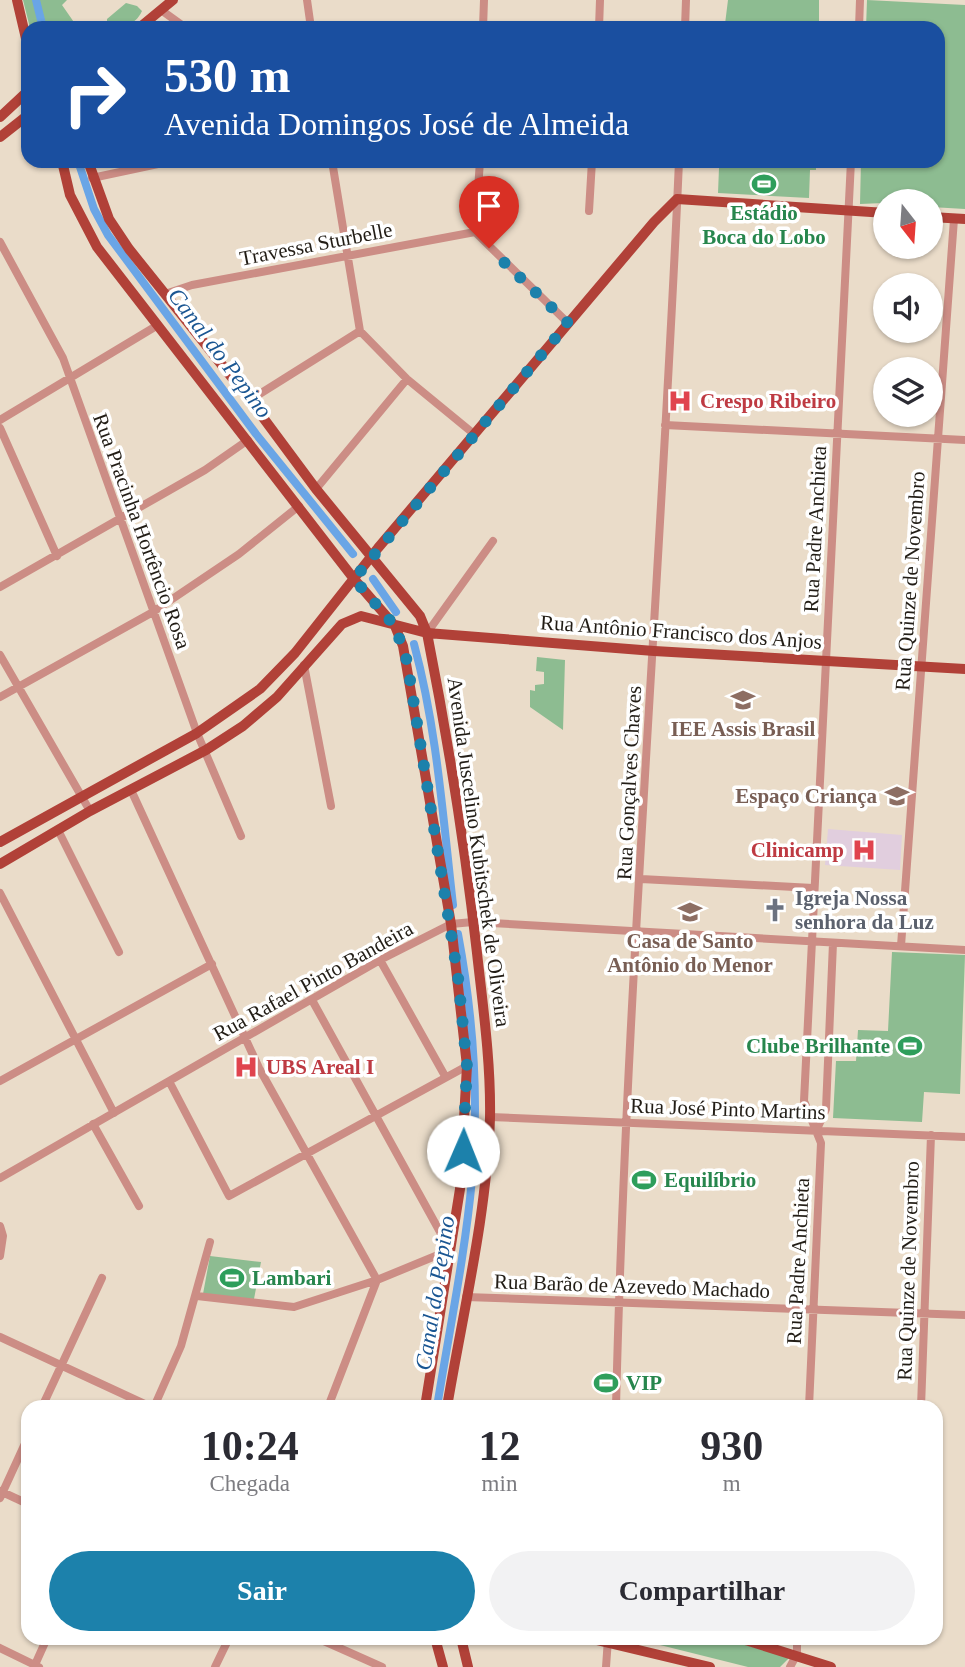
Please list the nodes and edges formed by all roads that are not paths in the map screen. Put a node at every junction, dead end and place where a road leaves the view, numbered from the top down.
1 (17, 0) edge
2 (173, 0) edge
3 (307, 0) edge
4 (484, 0) edge
5 (600, 0) edge
6 (686, 0) edge
7 (860, 0) edge
8 (161, 10) junction
9 (22, 21) edge
10 (148, 21) edge
11 (176, 21) edge
12 (310, 21) edge
13 (483, 21) edge
14 (599, 21) edge
15 (685, 21) edge
16 (859, 21) edge
17 (21, 97) edge
18 (0, 117) edge
19 (21, 121) edge
20 (0, 137) edge
21 (64, 168) edge
22 (90, 168) edge
23 (139, 168) edge
24 (333, 168) edge
25 (480, 168) edge
26 (592, 168) edge
27 (679, 168) edge
28 (852, 168) edge
29 (92, 178) junction
30 (677, 200) junction
31 (589, 211) dead end
32 (850, 211) junction
33 (873, 212) edge
34 (960, 219) edge
35 (475, 232) junction
36 (0, 242) edge
37 (347, 256) junction
38 (165, 294) junction
39 (568, 323) junction
40 (158, 325) junction
41 (360, 331) junction
42 (69, 378) junction
43 (407, 379) junction
44 (250, 400) junction
45 (0, 420) edge
46 (665, 425) junction
47 (0, 428) edge
48 (837, 433) junction
49 (474, 434) junction
50 (938, 438) junction
51 (248, 440) junction
52 (965, 440) edge
53 (316, 489) junction
54 (299, 506) junction
55 (119, 520) junction
56 (494, 541) dead end
57 (372, 555) junction
58 (57, 556) junction
59 (354, 579) junction
60 (0, 587) edge
61 (153, 612) junction
62 (395, 626) junction
63 (427, 633) junction
64 (654, 651) junction
65 (0, 655) edge
66 (826, 661) junction
67 (304, 664) junction
68 (922, 666) junction
69 (965, 669) edge
70 (18, 687) junction
71 (0, 697) edge
72 (197, 733) junction
73 (206, 750) junction
74 (131, 790) junction
75 (81, 796) junction
76 (331, 806) dead end
77 (90, 811) junction
78 (58, 830) junction
79 (241, 836) dead end
80 (0, 842) edge
81 (0, 864) edge
82 (641, 879) junction
83 (813, 888) junction
84 (0, 892) edge
85 (473, 922) junction
86 (451, 924) junction
87 (637, 931) junction
88 (812, 941) junction
89 (833, 943) junction
90 (901, 946) junction
91 (965, 950) edge
92 (119, 952) dead end
93 (380, 960) junction
94 (212, 964) junction
95 (312, 1000) junction
96 (247, 1037) junction
97 (76, 1038) junction
98 (467, 1066) junction
99 (444, 1076) junction
100 (0, 1082) edge
101 (170, 1083) junction
102 (804, 1108) junction
103 (826, 1109) junction
104 (114, 1113) junction
105 (375, 1114) junction
106 (490, 1117) junction
107 (627, 1123) junction
108 (93, 1124) junction
109 (817, 1129) junction
110 (932, 1135) junction
111 (965, 1137) edge
112 (306, 1153) junction
113 (0, 1178) edge
114 (463, 1189) junction
115 (481, 1193) junction
116 (139, 1206) dead end
117 (0, 1226) edge
118 (210, 1242) dead end
119 (450, 1250) junction
120 (0, 1256) edge
121 (102, 1278) dead end
122 (377, 1280) junction
123 (197, 1296) junction
124 (466, 1297) junction
125 (618, 1303) junction
126 (814, 1310) junction
127 (924, 1314) junction
128 (965, 1315) edge
129 (0, 1337) edge
130 (62, 1364) junction
131 (45, 1400) edge
132 (138, 1400) edge
133 (156, 1400) edge
134 (331, 1400) edge
135 (426, 1400) edge
136 (448, 1400) edge
137 (616, 1400) edge
138 (809, 1400) edge
139 (921, 1400) edge
140 (21, 1452) edge
141 (1, 1494) edge
142 (21, 1501) edge
143 (44, 1645) edge
144 (226, 1645) edge
145 (330, 1645) edge
146 (437, 1645) edge
147 (462, 1645) edge
148 (608, 1645) edge
149 (627, 1645) edge
150 (764, 1645) edge
151 (797, 1645) edge
152 (0, 1648) edge
153 (797, 1654) junction
154 (364, 1664) edge
155 (36, 1666) edge
156 (464, 1666) edge
157 (215, 1667) edge
158 (382, 1667) edge
159 (443, 1667) edge
160 (606, 1667) edge
161 (710, 1667) edge
162 (790, 1667) edge
163 (831, 1667) edge

1 - 9 main road
2 - 8 main road
3 - 12 street
4 - 13 street
5 - 14 street
6 - 15 street
7 - 16 street
8 - 10 main road
8 - 11 street
17 - 18 main road
19 - 20 main road
21 - 40 main road, Avenida Juscelino Kubitschek de Oliveira
22 - 29 main road, Avenida Juscelino Kubitschek de Oliveira
23 - 29 street
24 - 37 street
25 - 35 street
26 - 31 street
27 - 30 street, Rua Gonçalves Chaves
28 - 32 street, Rua Padre Anchieta
29 - 38 main road, Avenida Juscelino Kubitschek de Oliveira
30 - 32 main road
30 - 39 main road
30 - 46 street, Rua Gonçalves Chaves
32 - 33 main road
32 - 48 street, Rua Padre Anchieta
34 - 50 street, Rua Quinze de Novembro
35 - 37 street, Travessa Sturbelle
35 - 39 street
36 - 42 street, Rua Pracinha Hortêncio Rosa
37 - 38 street, Travessa Sturbelle
37 - 41 street
38 - 44 main road, Avenida Juscelino Kubitschek de Oliveira
39 - 49 main road
40 - 42 street
40 - 51 main road, Avenida Juscelino Kubitschek de Oliveira
41 - 43 street
41 - 44 street
42 - 45 street
42 - 55 street, Rua Pracinha Hortêncio Rosa
43 - 49 street
43 - 53 street
44 - 53 main road, Avenida Juscelino Kubitschek de Oliveira
46 - 48 street
46 - 64 street, Rua Gonçalves Chaves
47 - 58 street
48 - 50 street
48 - 66 street, Rua Padre Anchieta
49 - 57 main road
50 - 52 street
50 - 68 street, Rua Quinze de Novembro
51 - 54 main road, Avenida Juscelino Kubitschek de Oliveira
51 - 55 street
53 - 57 main road, Avenida Juscelino Kubitschek de Oliveira
54 - 59 main road, Avenida Juscelino Kubitschek de Oliveira
54 - 61 street
55 - 58 street
55 - 61 street, Rua Pracinha Hortêncio Rosa
56 - 63 street
57 - 59 main road
57 - 63 main road, Avenida Juscelino Kubitschek de Oliveira
58 - 60 street
59 - 62 main road, Avenida Juscelino Kubitschek de Oliveira
59 - 72 main road
61 - 70 street
61 - 72 street, Rua Pracinha Hortêncio Rosa
62 - 63 main road, Rua Antônio Francisco dos Anjos
62 - 67 main road, Rua Antônio Francisco dos Anjos
62 - 86 main road, Avenida Juscelino Kubitschek de Oliveira
63 - 64 main road, Rua Antônio Francisco dos Anjos
63 - 85 main road, Avenida Juscelino Kubitschek de Oliveira
64 - 66 main road, Rua Antônio Francisco dos Anjos
64 - 82 street, Rua Gonçalves Chaves
65 - 70 street
66 - 68 main road, Rua Antônio Francisco dos Anjos
66 - 83 street, Rua Padre Anchieta
67 - 73 main road
67 - 76 street
68 - 69 main road, Rua Antônio Francisco dos Anjos
68 - 90 street, Rua Quinze de Novembro
70 - 71 street
70 - 75 street
72 - 73 street, Rua Pracinha Hortêncio Rosa
72 - 75 main road
73 - 74 main road
73 - 79 street, Rua Pracinha Hortêncio Rosa
74 - 77 main road
74 - 94 street
75 - 77 street
75 - 80 main road
77 - 78 main road
78 - 81 main road
78 - 92 street
82 - 83 street
82 - 87 street, Rua Gonçalves Chaves
83 - 88 street, Rua Padre Anchieta
84 - 97 street
85 - 86 street, Rua Rafael Pinto Bandeira
85 - 87 street, Rua Rafael Pinto Bandeira
85 - 106 main road, Avenida Juscelino Kubitschek de Oliveira
86 - 93 street, Rua Rafael Pinto Bandeira
86 - 98 main road, Avenida Juscelino Kubitschek de Oliveira
87 - 88 street, Rua Rafael Pinto Bandeira
87 - 107 street, Rua Gonçalves Chaves
88 - 89 street, Rua Rafael Pinto Bandeira
88 - 102 street, Rua Padre Anchieta
89 - 90 street, Rua Rafael Pinto Bandeira
89 - 103 street
90 - 91 street, Rua Rafael Pinto Bandeira
93 - 95 street, Rua Rafael Pinto Bandeira
93 - 99 street
94 - 96 street
94 - 97 street
95 - 96 street, Rua Rafael Pinto Bandeira
95 - 105 street
96 - 101 street, Rua Rafael Pinto Bandeira
96 - 112 street
97 - 100 street
97 - 104 street
98 - 99 street
98 - 114 main road, Avenida Juscelino Kubitschek de Oliveira
99 - 105 street
101 - 104 street, Rua Rafael Pinto Bandeira
101 - 112 street
102 - 103 street
102 - 109 street
103 - 109 street
104 - 108 street, Rua Rafael Pinto Bandeira
105 - 112 street
105 - 119 street
106 - 107 street, Rua José Pinto Martins
106 - 115 main road, Avenida Juscelino Kubitschek de Oliveira
107 - 109 street, Rua José Pinto Martins
107 - 125 street, Rua Gonçalves Chaves
108 - 113 street, Rua Rafael Pinto Bandeira
108 - 116 street
109 - 110 street, Rua José Pinto Martins
109 - 126 street, Rua Padre Anchieta
110 - 111 street, Rua José Pinto Martins
110 - 127 street, Rua Quinze de Novembro
112 - 122 street
114 - 115 main road
114 - 119 main road, Avenida Juscelino Kubitschek de Oliveira
115 - 124 main road, Avenida Juscelino Kubitschek de Oliveira
117 - 120 street
118 - 123 street
119 - 122 street
119 - 135 main road, Avenida Juscelino Kubitschek de Oliveira
121 - 130 street
122 - 123 street
122 - 134 street
123 - 133 street
124 - 125 street, Rua Barão de Azevedo Machado
124 - 136 main road, Avenida Juscelino Kubitschek de Oliveira
125 - 126 street, Rua Barão de Azevedo Machado
125 - 137 street, Rua Gonçalves Chaves
126 - 127 street, Rua Barão de Azevedo Machado
126 - 138 street, Rua Padre Anchieta
127 - 128 street, Rua Barão de Azevedo Machado
127 - 139 street, Rua Quinze de Novembro
129 - 130 street
130 - 131 street
130 - 132 street
140 - 141 street
141 - 142 street
143 - 155 street
144 - 157 street
145 - 154 street
146 - 159 main road
147 - 156 main road
148 - 160 street
149 - 161 main road
150 - 153 main road
151 - 153 street
152 - 155 street
153 - 162 street
153 - 163 main road
154 - 158 street

